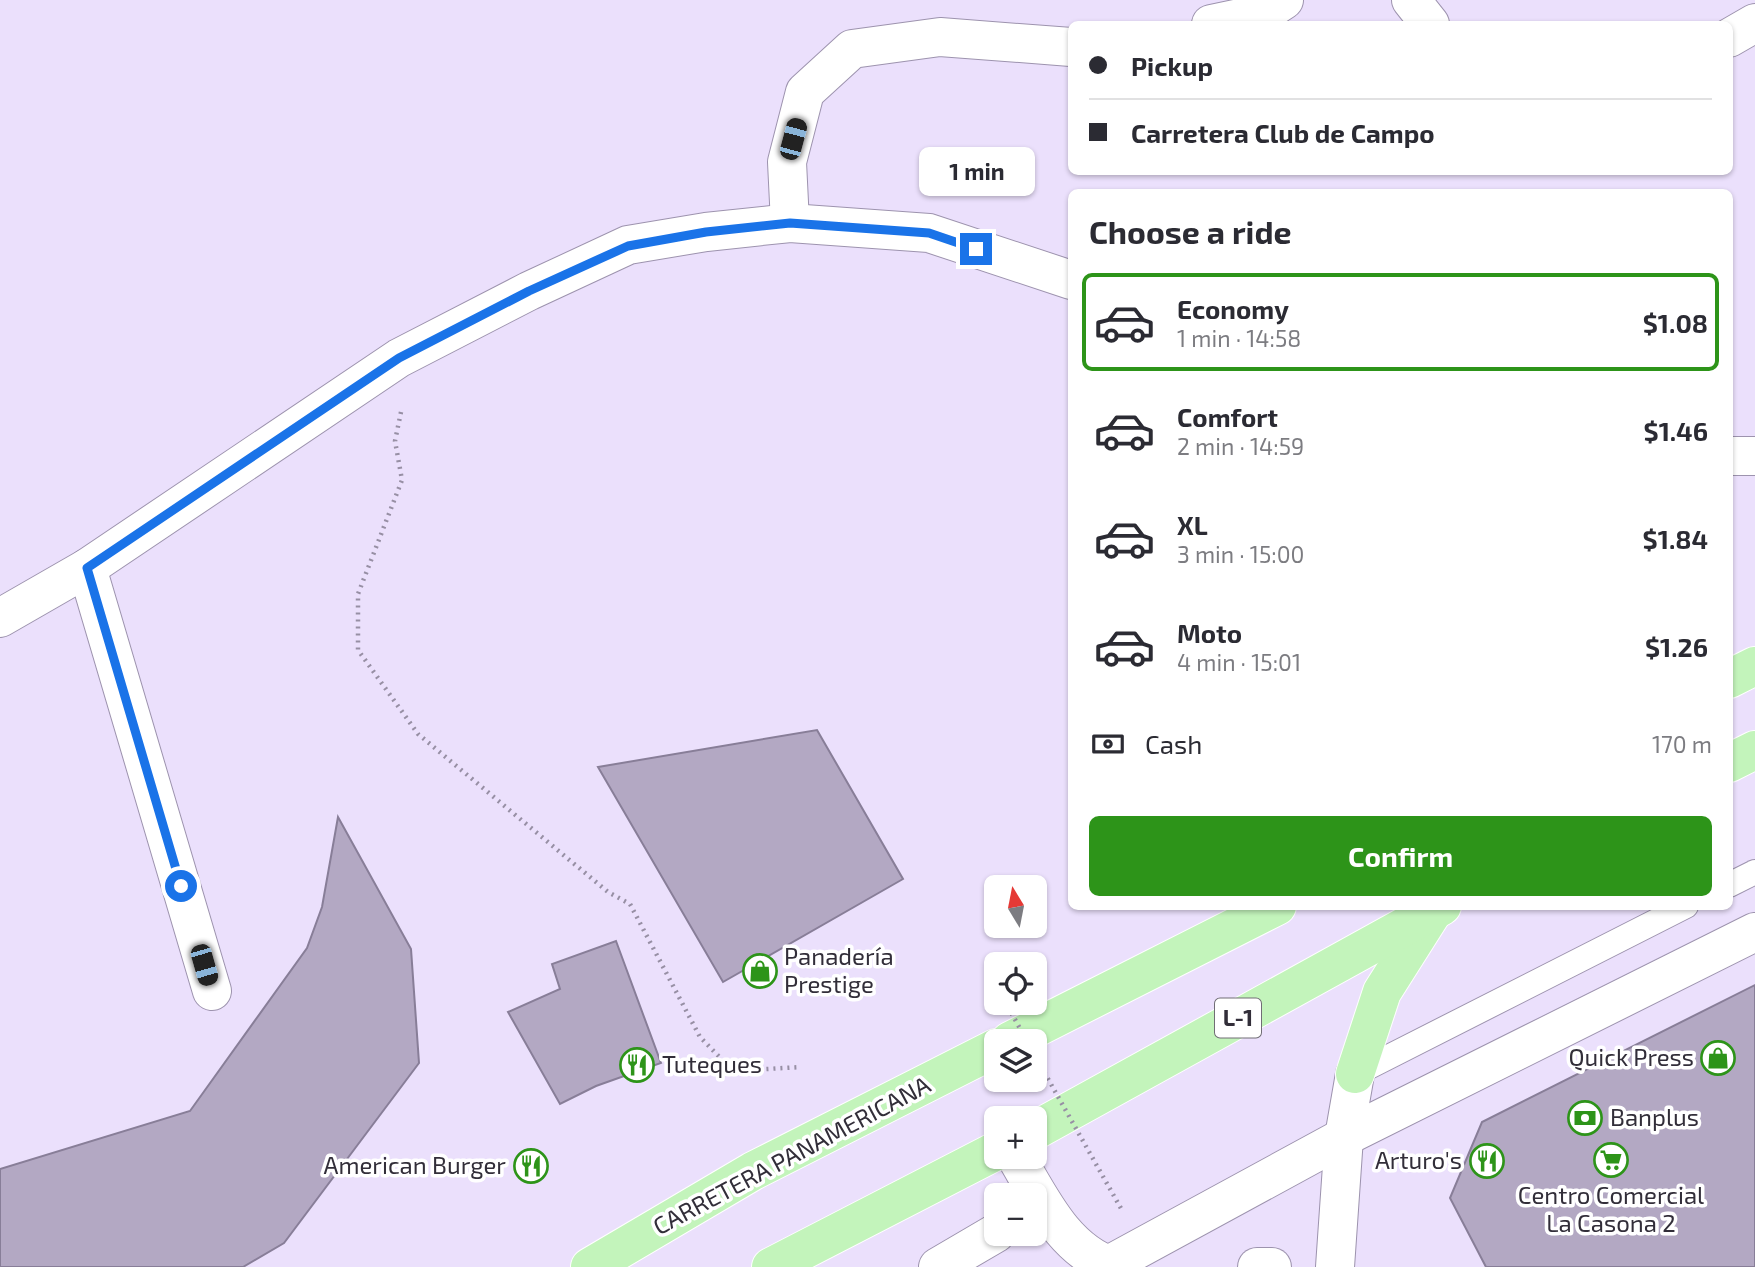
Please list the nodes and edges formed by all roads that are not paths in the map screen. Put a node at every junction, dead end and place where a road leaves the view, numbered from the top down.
1 (1284, 0) edge
2 (1411, 0) edge
3 (1226, 21) edge
4 (1428, 21) edge
5 (1755, 23) edge
6 (1733, 36) edge
7 (1068, 47) edge
8 (790, 223) junction
9 (1068, 279) edge
10 (1733, 456) edge
11 (1755, 456) edge
12 (87, 568) junction
13 (0, 618) edge
14 (1755, 666) edge
15 (1733, 677) edge
16 (1755, 750) edge
17 (1733, 762) edge
18 (1755, 872) edge
19 (1733, 883) edge
20 (1268, 910) edge
21 (1436, 910) edge
22 (1437, 910) edge
23 (1678, 910) edge
24 (1755, 932) edge
25 (212, 991) dead end
26 (1009, 1024) edge
27 (984, 1054) edge
28 (1354, 1074) junction
29 (1047, 1124) edge
30 (1344, 1137) junction
31 (984, 1157) edge
32 (1047, 1216) edge
33 (984, 1240) edge
34 (1109, 1266) edge
35 (590, 1267) edge
36 (771, 1267) edge
37 (938, 1267) edge
38 (1257, 1267) edge
39 (1272, 1267) edge
40 (1335, 1267) edge

1 - 3 street
2 - 4 street
5 - 6 street
7 - 8 street
8 - 9 street
8 - 12 street
10 - 11 street
12 - 13 street
12 - 25 street
14 - 15 main road
16 - 17 main road
18 - 19 lane
20 - 26 main road
21 - 29 main road, L-1
22 - 28 main road
23 - 28 lane
24 - 30 street
27 - 35 main road, CARRETERA PANAMERICANA
28 - 30 street
30 - 34 street
30 - 40 street
31 - 36 main road
32 - 34 street
33 - 37 street
38 - 39 street

